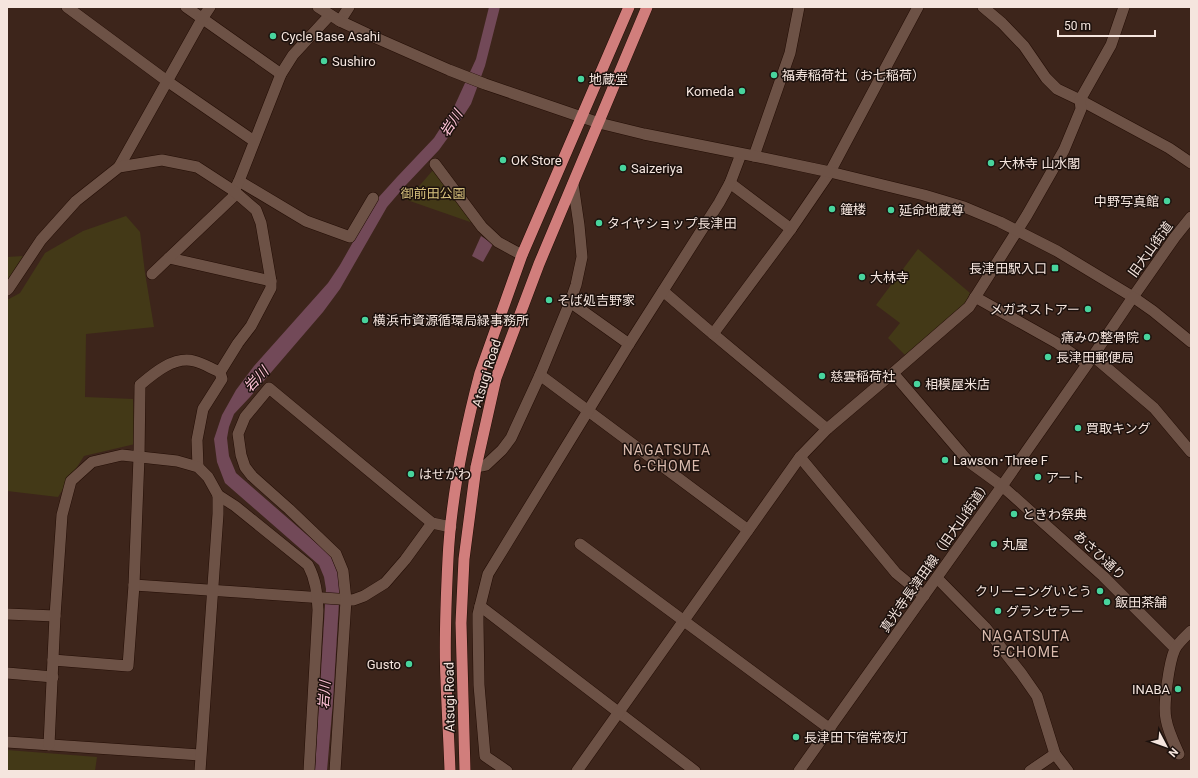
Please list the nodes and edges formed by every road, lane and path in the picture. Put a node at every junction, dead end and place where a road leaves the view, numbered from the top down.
1 (67, 7) edge
2 (186, 7) edge
3 (210, 7) edge
4 (318, 7) edge
5 (349, 7) edge
6 (629, 7) edge
7 (647, 7) edge
8 (799, 7) edge
9 (918, 7) edge
10 (983, 7) edge
11 (1124, 7) edge
12 (330, 15) junction
13 (202, 19) junction
14 (340, 21) junction
15 (281, 74) junction
16 (167, 81) junction
17 (1080, 100) junction
18 (581, 117) junction
19 (599, 123) junction
20 (254, 141) junction
21 (741, 154) junction
22 (754, 156) junction
23 (1191, 163) edge
24 (435, 164) dead end
25 (119, 168) junction
26 (830, 172) junction
27 (239, 181) junction
28 (730, 183) junction
29 (573, 184) junction
30 (234, 192) junction
31 (373, 198) dead end
32 (1191, 217) edge
33 (791, 229) junction
34 (1018, 230) junction
35 (522, 256) junction
36 (169, 258) junction
37 (152, 274) dead end
38 (271, 281) junction
39 (7, 290) edge
40 (663, 291) junction
41 (1133, 296) junction
42 (975, 297) junction
43 (570, 302) junction
44 (713, 334) junction
45 (1191, 342) edge
46 (629, 344) junction
47 (1090, 360) junction
48 (220, 372) junction
49 (893, 373) junction
50 (540, 375) junction
51 (588, 411) junction
52 (827, 429) junction
53 (1191, 452) edge
54 (139, 457) junction
55 (800, 457) junction
56 (198, 466) junction
57 (476, 467) junction
58 (1002, 486) junction
59 (218, 495) junction
60 (432, 523) junction
61 (451, 527) junction
62 (748, 530) junction
63 (580, 544) dead end
64 (937, 578) junction
65 (134, 585) junction
66 (213, 590) junction
67 (924, 596) junction
68 (319, 598) junction
69 (345, 600) junction
70 (480, 606) junction
71 (7, 614) edge
72 (54, 616) junction
73 (683, 620) junction
74 (1191, 631) edge
75 (1175, 648) junction
76 (53, 660) junction
77 (7, 673) edge
78 (53, 677) junction
79 (619, 712) junction
80 (830, 728) junction
81 (7, 742) edge
82 (50, 745) junction
83 (1055, 754) junction
84 (1179, 754) dead end
85 (200, 755) junction
86 (200, 771) edge
87 (309, 771) edge
88 (335, 771) edge
89 (450, 771) edge
90 (465, 771) edge
91 (507, 771) edge
92 (577, 771) edge
93 (695, 771) edge
94 (800, 771) edge
95 (1030, 771) edge
96 (1068, 771) edge

1 - 16 street
2 - 13 street
3 - 13 street
4 - 12 street
5 - 14 street
6 - 18 highway, Atsugi Road
7 - 19 highway, Atsugi Road
8 - 22 street
9 - 26 street
10 - 17 street
11 - 17 street
12 - 14 street
12 - 15 street
13 - 15 street
13 - 16 street
14 - 18 street
15 - 20 street
16 - 20 street
16 - 25 street
17 - 23 street
17 - 34 street
18 - 19 street
18 - 35 highway, Atsugi Road
19 - 21 street
19 - 29 highway, Atsugi Road
20 - 27 street
21 - 22 street
21 - 28 street
22 - 26 street
24 - 35 street
25 - 30 street
25 - 39 street
26 - 33 street
26 - 34 street
27 - 30 street
27 - 31 street
28 - 33 street
28 - 40 street
29 - 43 street
29 - 57 highway, Atsugi Road
30 - 36 street
30 - 38 street
32 - 41 street, 旧大山街道
33 - 44 street
34 - 41 street
34 - 42 street
35 - 61 highway, Atsugi Road
36 - 37 street
36 - 38 street
38 - 48 street
40 - 44 street
40 - 46 street
41 - 45 street
41 - 47 street, 真光寺長津田線（旧大山街道）
42 - 47 street
42 - 49 street
43 - 46 street
43 - 50 street
44 - 52 street
46 - 51 street
47 - 53 street
47 - 58 street, 真光寺長津田線（旧大山街道）
48 - 54 street
48 - 56 street
49 - 52 street
49 - 58 street, あさひ通り
50 - 51 street
50 - 57 street
51 - 62 street
51 - 70 street
52 - 55 street
54 - 56 street
54 - 65 street
54 - 72 street
55 - 62 street
55 - 67 street
56 - 59 street
57 - 90 highway, Atsugi Road
58 - 64 street, 真光寺長津田線（旧大山街道）
58 - 75 street, あさひ通り
59 - 66 street
59 - 68 street
60 - 61 street
60 - 69 street
60 - 69 street
61 - 89 highway, Atsugi Road
62 - 73 street
63 - 73 street
64 - 67 street, 真光寺長津田線（旧大山街道）
64 - 83 street
65 - 66 street
65 - 76 street
66 - 68 street
66 - 85 street
67 - 80 street, 真光寺長津田線（旧大山街道）
68 - 69 street
68 - 87 street
69 - 88 street
70 - 79 street
70 - 91 street
71 - 72 street
72 - 76 street
73 - 79 street
73 - 80 street
74 - 75 street
75 - 84 street
76 - 78 street
77 - 78 street
78 - 82 street
79 - 92 street
79 - 93 street
80 - 94 street, 真光寺長津田線（旧大山街道）
81 - 82 street
82 - 85 street
83 - 95 street
83 - 96 street
85 - 86 street

